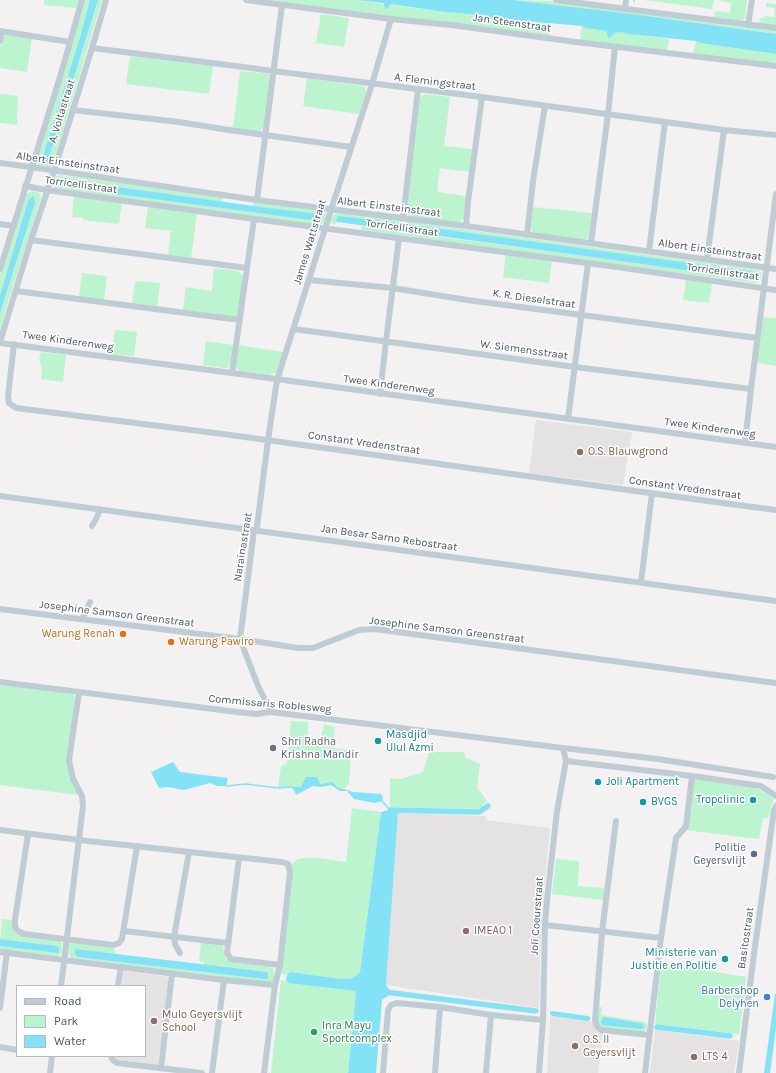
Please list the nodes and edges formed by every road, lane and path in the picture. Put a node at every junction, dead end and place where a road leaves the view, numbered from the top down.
1 (82, 0) edge
2 (106, 0) edge
3 (246, 0) edge
4 (556, 0) edge
5 (626, 0) edge
6 (752, 0) edge
7 (282, 5) junction
8 (625, 9) junction
9 (391, 19) junction
10 (748, 25) junction
11 (776, 28) edge
12 (1, 31) edge
13 (0, 41) edge
14 (70, 42) junction
15 (615, 47) junction
16 (92, 48) junction
17 (776, 66) edge
18 (273, 71) junction
19 (372, 84) junction
20 (418, 90) junction
21 (482, 98) junction
22 (545, 106) junction
23 (73, 110) junction
24 (608, 114) junction
25 (665, 122) junction
26 (724, 130) junction
27 (265, 135) junction
28 (776, 135) edge
29 (352, 147) junction
30 (0, 163) edge
31 (31, 167) junction
32 (54, 171) junction
33 (26, 186) junction
34 (47, 190) junction
35 (776, 194) edge
36 (256, 200) junction
37 (331, 210) junction
38 (403, 218) junction
39 (254, 219) junction
40 (0, 224) edge
41 (14, 226) junction
42 (466, 226) junction
43 (326, 228) junction
44 (526, 235) junction
45 (400, 238) junction
46 (31, 240) junction
47 (591, 243) junction
48 (648, 251) junction
49 (707, 259) junction
50 (588, 263) junction
51 (247, 268) junction
52 (766, 268) junction
53 (0, 269) edge
54 (776, 269) edge
55 (309, 280) junction
56 (393, 288) junction
57 (763, 288) junction
58 (776, 290) edge
59 (16, 291) junction
60 (582, 315) junction
61 (240, 320) junction
62 (294, 329) junction
63 (757, 338) junction
64 (386, 341) junction
65 (0, 342) edge
66 (14, 344) junction
67 (574, 367) junction
68 (232, 373) junction
69 (277, 380) junction
70 (751, 389) junction
71 (380, 394) junction
72 (568, 419) junction
73 (268, 440) junction
74 (746, 443) junction
75 (776, 447) edge
76 (652, 493) junction
77 (0, 496) edge
78 (100, 510) junction
79 (776, 510) edge
80 (92, 526) dead end
81 (254, 531) junction
82 (641, 582) junction
83 (776, 601) edge
84 (90, 602) dead end
85 (0, 609) edge
86 (82, 620) junction
87 (240, 639) junction
88 (0, 682) edge
89 (776, 683) edge
90 (79, 693) junction
91 (271, 712) junction
92 (562, 748) junction
93 (566, 761) junction
94 (692, 776) junction
95 (773, 777) dead end
96 (776, 796) edge
97 (776, 806) edge
98 (616, 821) dead end
99 (0, 830) edge
100 (28, 834) junction
101 (79, 840) junction
102 (136, 846) junction
103 (189, 852) junction
104 (239, 858) junction
105 (545, 925) junction
106 (124, 931) junction
107 (602, 932) junction
108 (174, 937) junction
109 (661, 938) junction
110 (68, 939) junction
111 (228, 944) junction
112 (3, 952) edge
113 (180, 953) dead end
114 (65, 960) junction
115 (280, 965) junction
116 (121, 967) junction
117 (172, 974) junction
118 (224, 980) junction
119 (61, 985) edge
120 (118, 985) edge
121 (275, 985) junction
122 (440, 1007) junction
123 (0, 1008) edge
124 (491, 1015) junction
125 (543, 1020) junction
126 (649, 1036) junction
127 (0, 1047) edge
128 (16, 1050) edge
129 (52, 1057) edge
130 (112, 1057) edge
131 (161, 1068) junction
132 (50, 1073) edge
133 (202, 1073) edge
134 (212, 1073) edge
135 (264, 1073) edge
136 (383, 1073) edge
137 (435, 1073) edge
138 (486, 1073) edge
139 (539, 1073) edge
140 (645, 1073) edge
141 (739, 1073) edge

1 - 14 street, A. Voltastraat
2 - 16 street, A. Voltastraat
3 - 7 street, Jan Steenstraat
4 - 8 street
5 - 8 street
6 - 10 street
7 - 9 street, Jan Steenstraat
7 - 18 street
8 - 10 street
9 - 15 street, Jan Steenstraat
9 - 19 street, James Wattstraat
10 - 11 street
12 - 13 street
12 - 14 street
14 - 31 street, A. Voltastraat
15 - 17 street, Jan Steenstraat
15 - 24 street
16 - 18 street, A. Flemingstraat
16 - 23 street, A. Voltastraat
18 - 19 street, A. Flemingstraat
18 - 27 street
19 - 20 street, A. Flemingstraat
19 - 29 street, James Wattstraat
20 - 21 street, A. Flemingstraat
20 - 38 street
21 - 22 street, A. Flemingstraat
21 - 42 street
22 - 24 street, A. Flemingstraat
22 - 44 street
23 - 27 street
23 - 32 street, A. Voltastraat
24 - 25 street, A. Flemingstraat
24 - 47 street
25 - 26 street, A. Flemingstraat
25 - 48 street
26 - 28 street, A. Flemingstraat
26 - 49 street
27 - 29 street
27 - 36 street
29 - 37 street, James Wattstraat
30 - 31 street, Albert Einsteinstraat
31 - 32 street, Albert Einsteinstraat
31 - 33 street, A. Voltastraat
32 - 34 street, A. Voltastraat
32 - 36 street, Albert Einsteinstraat
33 - 34 street, Torricellistraat
33 - 41 street, A. Voltastraat
34 - 39 street, Torricellistraat
34 - 46 street, A. Voltastraat
35 - 52 street
36 - 37 street, Albert Einsteinstraat
37 - 38 street, Albert Einsteinstraat
37 - 43 street, James Wattstraat
38 - 42 street, Albert Einsteinstraat
39 - 43 street, Torricellistraat
39 - 51 street
40 - 41 street
41 - 53 street, A. Voltastraat
42 - 44 street, Albert Einsteinstraat
43 - 45 street, Torricellistraat
43 - 55 street, James Wattstraat
44 - 47 street, Albert Einsteinstraat
45 - 50 street, Torricellistraat
45 - 56 street
46 - 51 street
46 - 59 street, A. Voltastraat
47 - 48 street, Albert Einsteinstraat
48 - 49 street, Albert Einsteinstraat
49 - 52 street, Albert Einsteinstraat
50 - 57 street, Torricellistraat
50 - 60 street
51 - 61 street
52 - 54 street, Albert Einsteinstraat
52 - 57 street
55 - 56 street, K. R. Dieselstraat
55 - 62 street, James Wattstraat
56 - 60 street, K. R. Dieselstraat
56 - 64 street
57 - 58 street, Torricellistraat
57 - 63 street
59 - 61 street
59 - 65 street, A. Voltastraat
60 - 63 street, K. R. Dieselstraat
60 - 67 street
61 - 68 street
62 - 64 street, W. Siemensstraat
62 - 69 street, James Wattstraat
63 - 70 street
64 - 67 street, W. Siemensstraat
64 - 71 street
65 - 66 street, Twee Kinderenweg
66 - 68 street, Twee Kinderenweg
66 - 73 street, Constant Vredenstraat
67 - 70 street, W. Siemensstraat
67 - 72 street
68 - 69 street, Twee Kinderenweg
69 - 71 street, Twee Kinderenweg
69 - 73 street, Narainastraat
70 - 74 street
71 - 72 street, Twee Kinderenweg
72 - 74 street, Twee Kinderenweg
73 - 76 street, Constant Vredenstraat
73 - 81 street, Narainastraat
74 - 75 street, Twee Kinderenweg
76 - 79 street, Constant Vredenstraat
76 - 82 street
77 - 78 street, Jan Besar Sarno Rebostraat
78 - 80 street
78 - 81 street, Jan Besar Sarno Rebostraat
81 - 82 street, Jan Besar Sarno Rebostraat
81 - 87 street, Narainastraat
82 - 83 street, Jan Besar Sarno Rebostraat
84 - 86 street
85 - 86 street, Josephine Samson Greenstraat
86 - 87 street, Josephine Samson Greenstraat
87 - 89 street, Josephine Samson Greenstraat
87 - 91 street, Narainastraat
88 - 90 street, Commissaris Roblesweg
90 - 91 street, Commissaris Roblesweg
90 - 101 street
91 - 92 street, Commissaris Roblesweg
92 - 93 street
92 - 95 street, Commissaris Roblesweg
93 - 94 street
93 - 105 street, Joli Coeurstraat
94 - 96 street
94 - 109 street
97 - 141 street, Basitostraat
98 - 107 street
99 - 100 street
100 - 101 street
100 - 110 street
101 - 102 street
101 - 110 street
102 - 103 street
102 - 106 street
103 - 104 street
103 - 108 street
104 - 111 street
104 - 115 street
105 - 107 street
105 - 125 street, Joli Coeurstraat
106 - 108 street
106 - 110 street
107 - 109 street
107 - 126 street
108 - 111 street
108 - 113 street
109 - 126 street
110 - 114 street
111 - 115 street
112 - 114 street
112 - 123 street
114 - 116 street
114 - 119 street
115 - 121 street
116 - 117 street
116 - 120 street
117 - 118 street
117 - 131 street
118 - 121 street
118 - 134 street
121 - 135 street
122 - 124 street
122 - 136 street
122 - 137 street
124 - 125 street
124 - 138 street
125 - 139 street, Joli Coeurstraat
126 - 140 street
127 - 128 street
129 - 132 street
130 - 131 street
131 - 133 street

